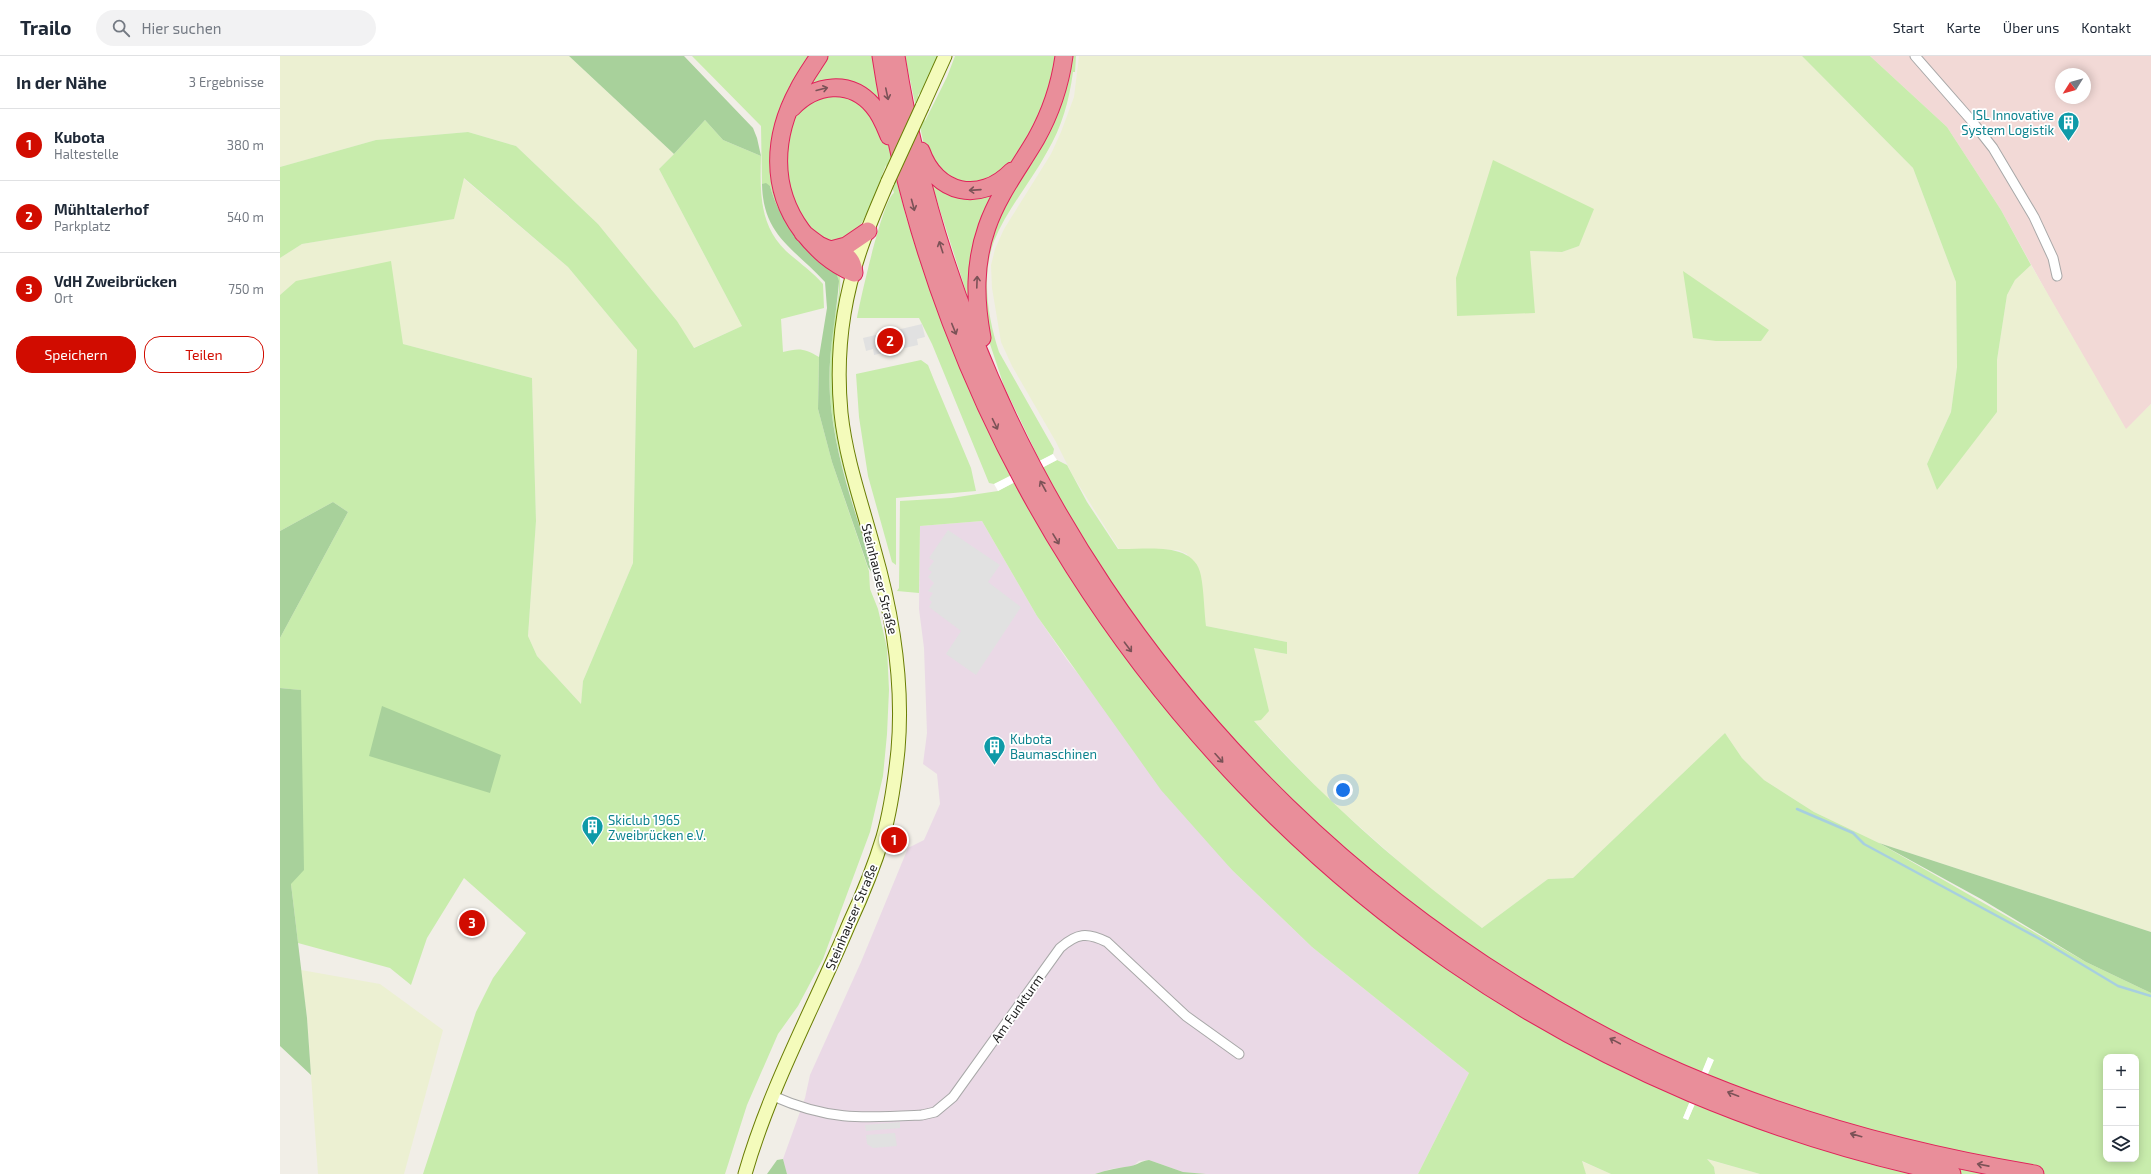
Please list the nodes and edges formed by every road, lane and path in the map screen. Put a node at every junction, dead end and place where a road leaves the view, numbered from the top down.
1 (819, 56) edge
2 (881, 56) edge
3 (896, 56) edge
4 (945, 56) edge
5 (1064, 56) edge
6 (1915, 56) edge
7 (904, 102) junction
8 (790, 110) junction
9 (1019, 164) junction
10 (903, 168) junction
11 (868, 231) junction
12 (804, 233) junction
13 (831, 250) junction
14 (854, 273) junction
15 (2057, 276) dead end
16 (989, 376) junction
17 (1239, 1054) dead end
18 (772, 1096) junction
19 (745, 1174) edge
20 (1952, 1174) edge
21 (2035, 1174) edge

1 - 8 highway
2 -> 10 highway
3 - 7 highway
4 - 11 main road, Steinhauser Straße, bridge
5 - 9 highway
6 - 15 street
9 -> 7 highway
16 -> 7 highway
8 -> 10 highway
8 - 12 highway
16 -> 9 highway
10 -> 20 highway
11 - 13 highway
11 - 14 main road, Steinhauser Straße
12 - 13 highway
12 - 14 highway
13 - 14 highway
14 - 18 main road, Steinhauser Straße
21 -> 16 highway
17 - 18 street, Am Funkturm
18 - 19 main road, Steinhauser Straße

